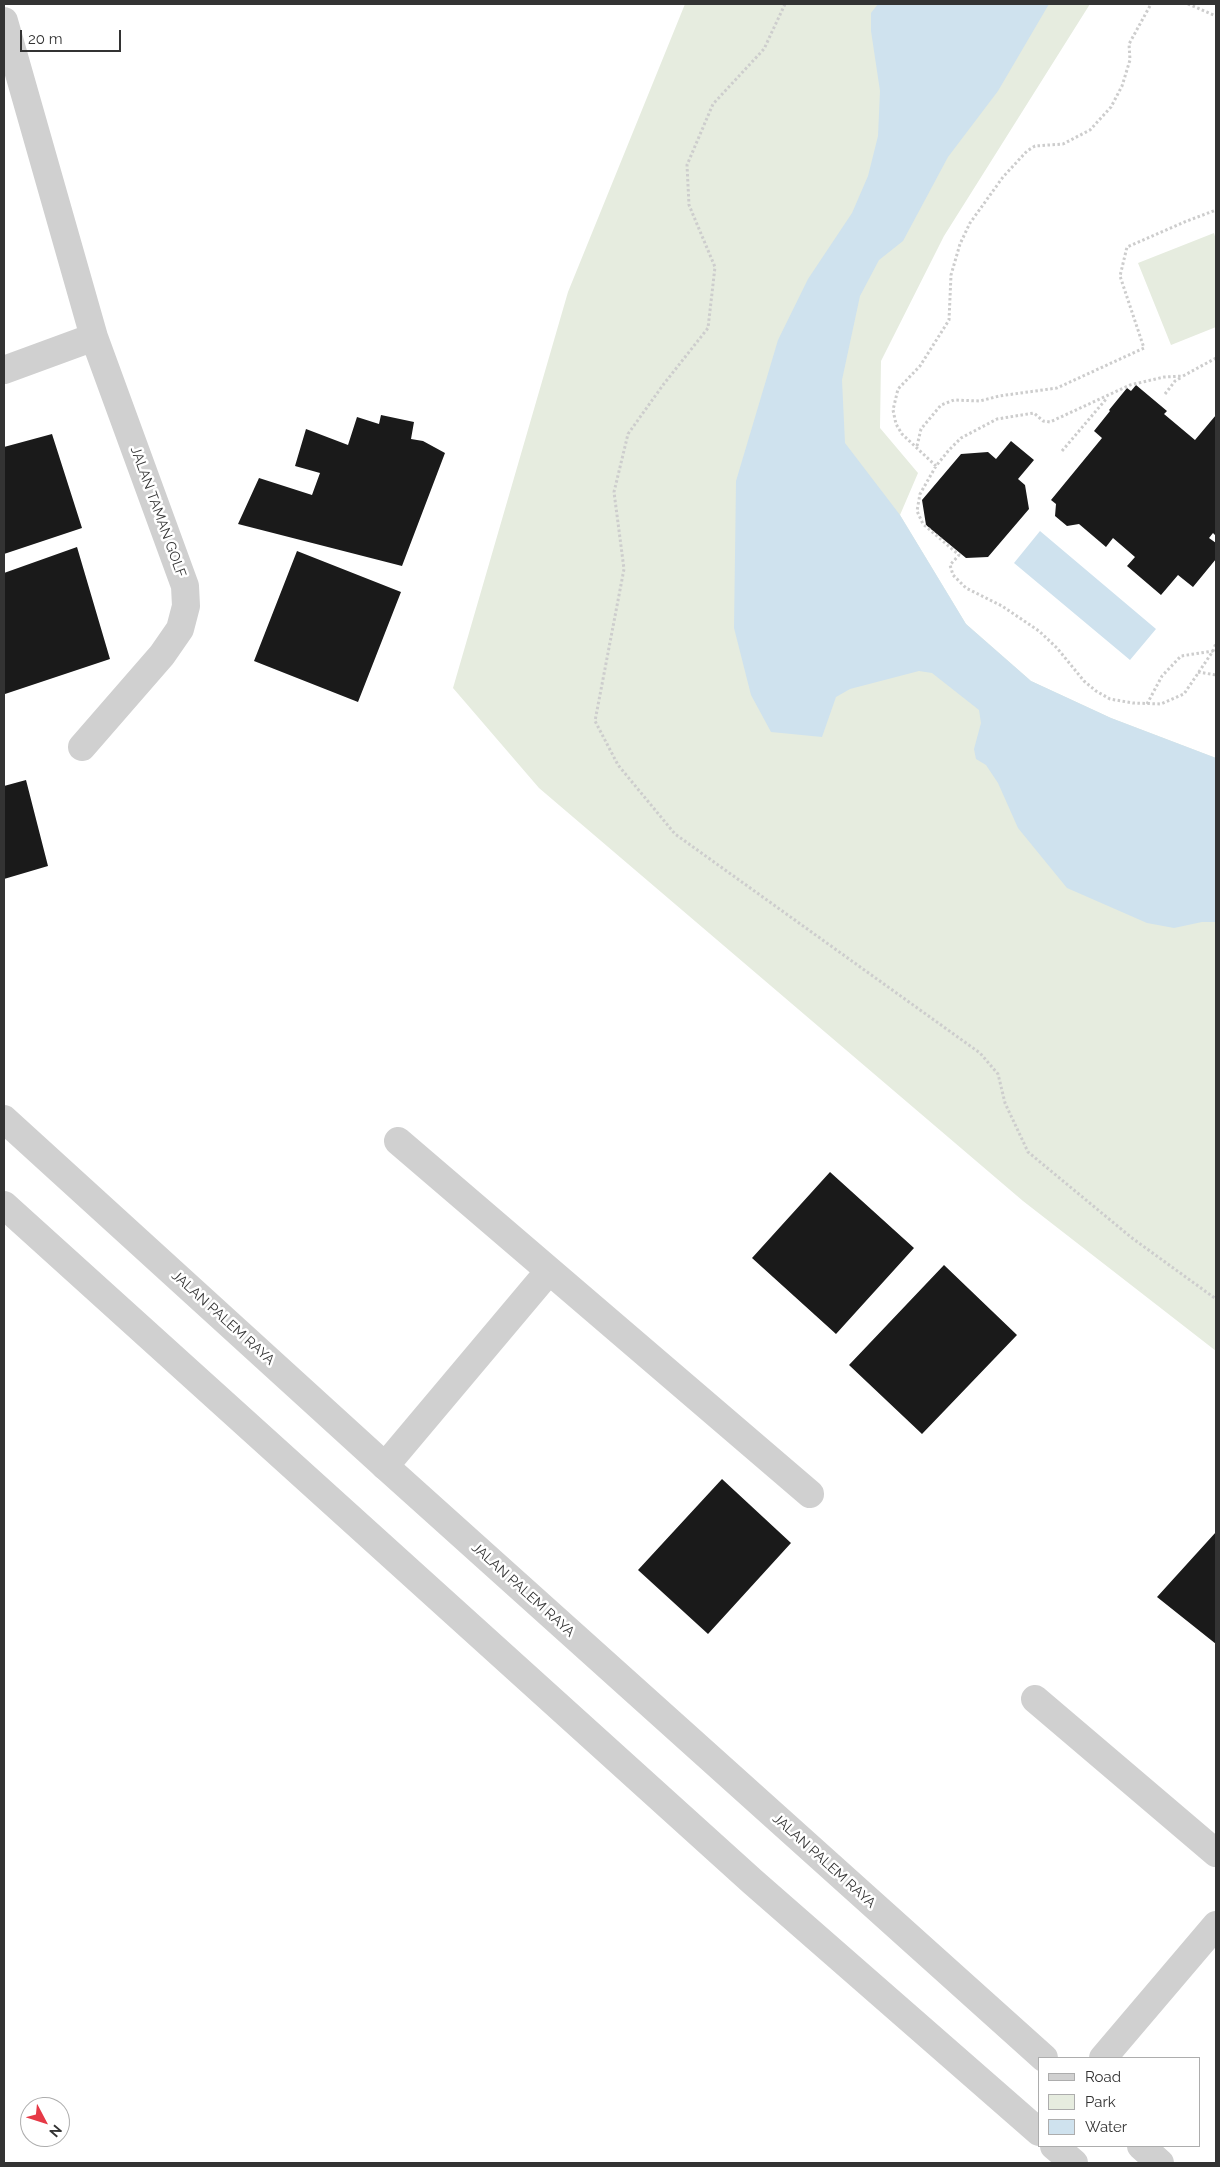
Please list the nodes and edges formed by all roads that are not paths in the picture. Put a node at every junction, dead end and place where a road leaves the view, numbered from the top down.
1 (4, 21) edge
2 (94, 337) junction
3 (4, 370) edge
4 (82, 747) dead end
5 (4, 1119) edge
6 (398, 1141) dead end
7 (4, 1205) edge
8 (549, 1271) junction
9 (384, 1466) junction
10 (810, 1494) dead end
11 (1035, 1699) dead end
12 (1216, 1853) edge
13 (1216, 1925) edge
14 (1043, 2057) edge
15 (1104, 2057) edge
16 (1038, 2131) edge
17 (1055, 2147) edge
18 (1142, 2147) edge
19 (1074, 2163) edge
20 (1160, 2163) edge

1 - 2 street, JALAN TAMAN GOLF
2 - 3 street
2 - 4 street, JALAN TAMAN GOLF
5 - 9 street, JALAN PALEM RAYA
6 - 8 street
7 - 16 street
8 - 9 street
8 - 10 street
9 - 14 street, JALAN PALEM RAYA
11 - 12 street
13 - 15 street
17 - 19 street
18 - 20 street

